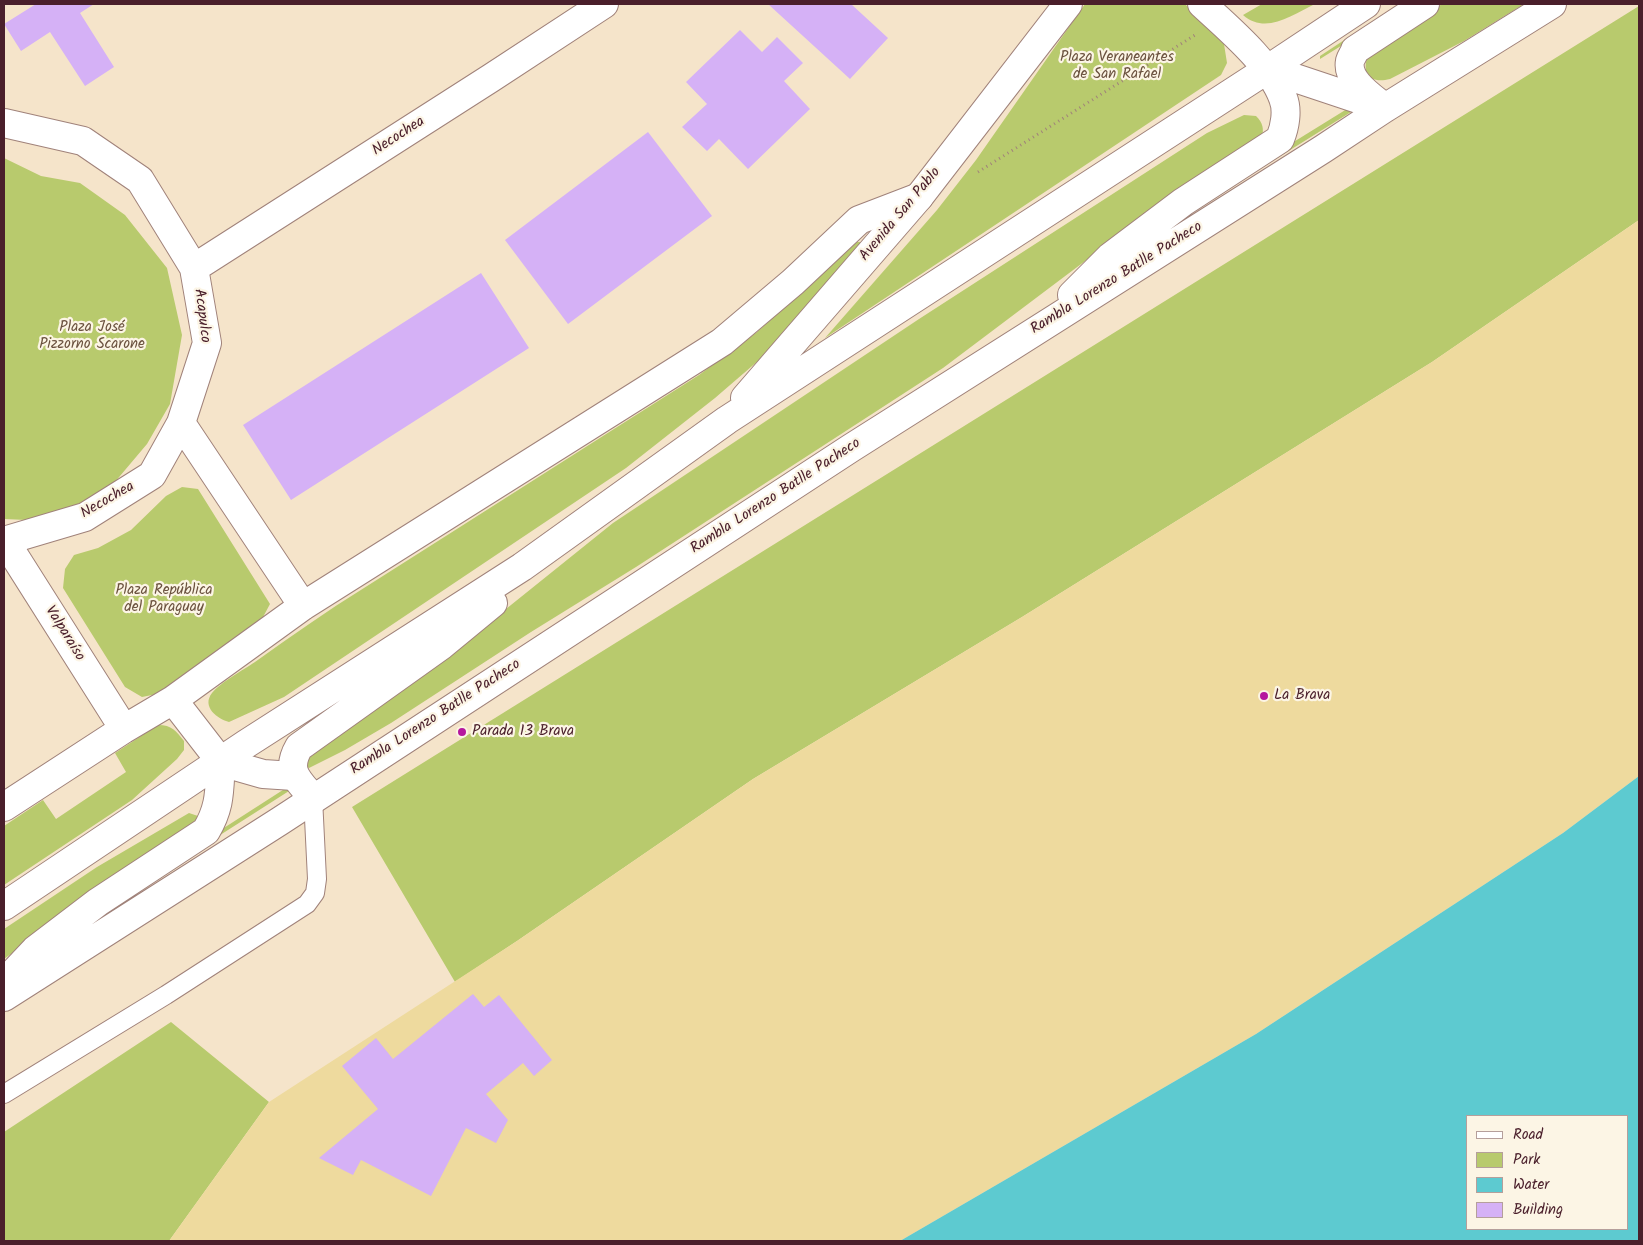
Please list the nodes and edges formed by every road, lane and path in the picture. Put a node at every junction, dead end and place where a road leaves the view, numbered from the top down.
1 (604, 4) edge
2 (1068, 4) edge
3 (1366, 4) edge
4 (1425, 4) edge
5 (1552, 4) edge
6 (1211, 12) edge
7 (1268, 69) junction
8 (1385, 108) junction
9 (4, 123) edge
10 (972, 176) dead end
11 (918, 196) junction
12 (194, 268) junction
13 (1034, 332) junction
14 (727, 420) junction
15 (181, 423) junction
16 (4, 541) edge
17 (522, 567) junction
18 (303, 606) junction
19 (173, 700) junction
20 (124, 728) junction
21 (221, 762) junction
22 (294, 776) junction
23 (313, 798) junction
24 (4, 807) edge
25 (4, 906) edge
26 (4, 983) edge
27 (4, 997) edge
28 (4, 1094) edge

1 - 12 main road, Necochea
2 - 11 main road, Avenida San Pablo
3 - 7 main road
4 - 8 main road
5 - 8 main road, Rambla Lorenzo Batlle Pacheco
6 - 7 main road
6 - 10 path
7 - 8 main road
7 - 13 main road
7 - 14 main road
8 - 13 main road, Rambla Lorenzo Batlle Pacheco
9 - 12 main road, Acapulco
11 - 14 main road, Avenida San Pablo
11 - 18 main road
12 - 15 main road, Acapulco
13 - 23 main road, Rambla Lorenzo Batlle Pacheco
14 - 17 main road
15 - 16 main road, Necochea
15 - 18 main road
16 - 20 main road, Valparaíso
17 - 21 main road
17 - 22 main road
18 - 19 main road
19 - 20 main road
19 - 21 main road
20 - 24 main road
21 - 22 main road
21 - 25 main road
21 - 26 main road
22 - 23 main road
23 - 27 main road, Rambla Lorenzo Batlle Pacheco
23 - 28 lane

